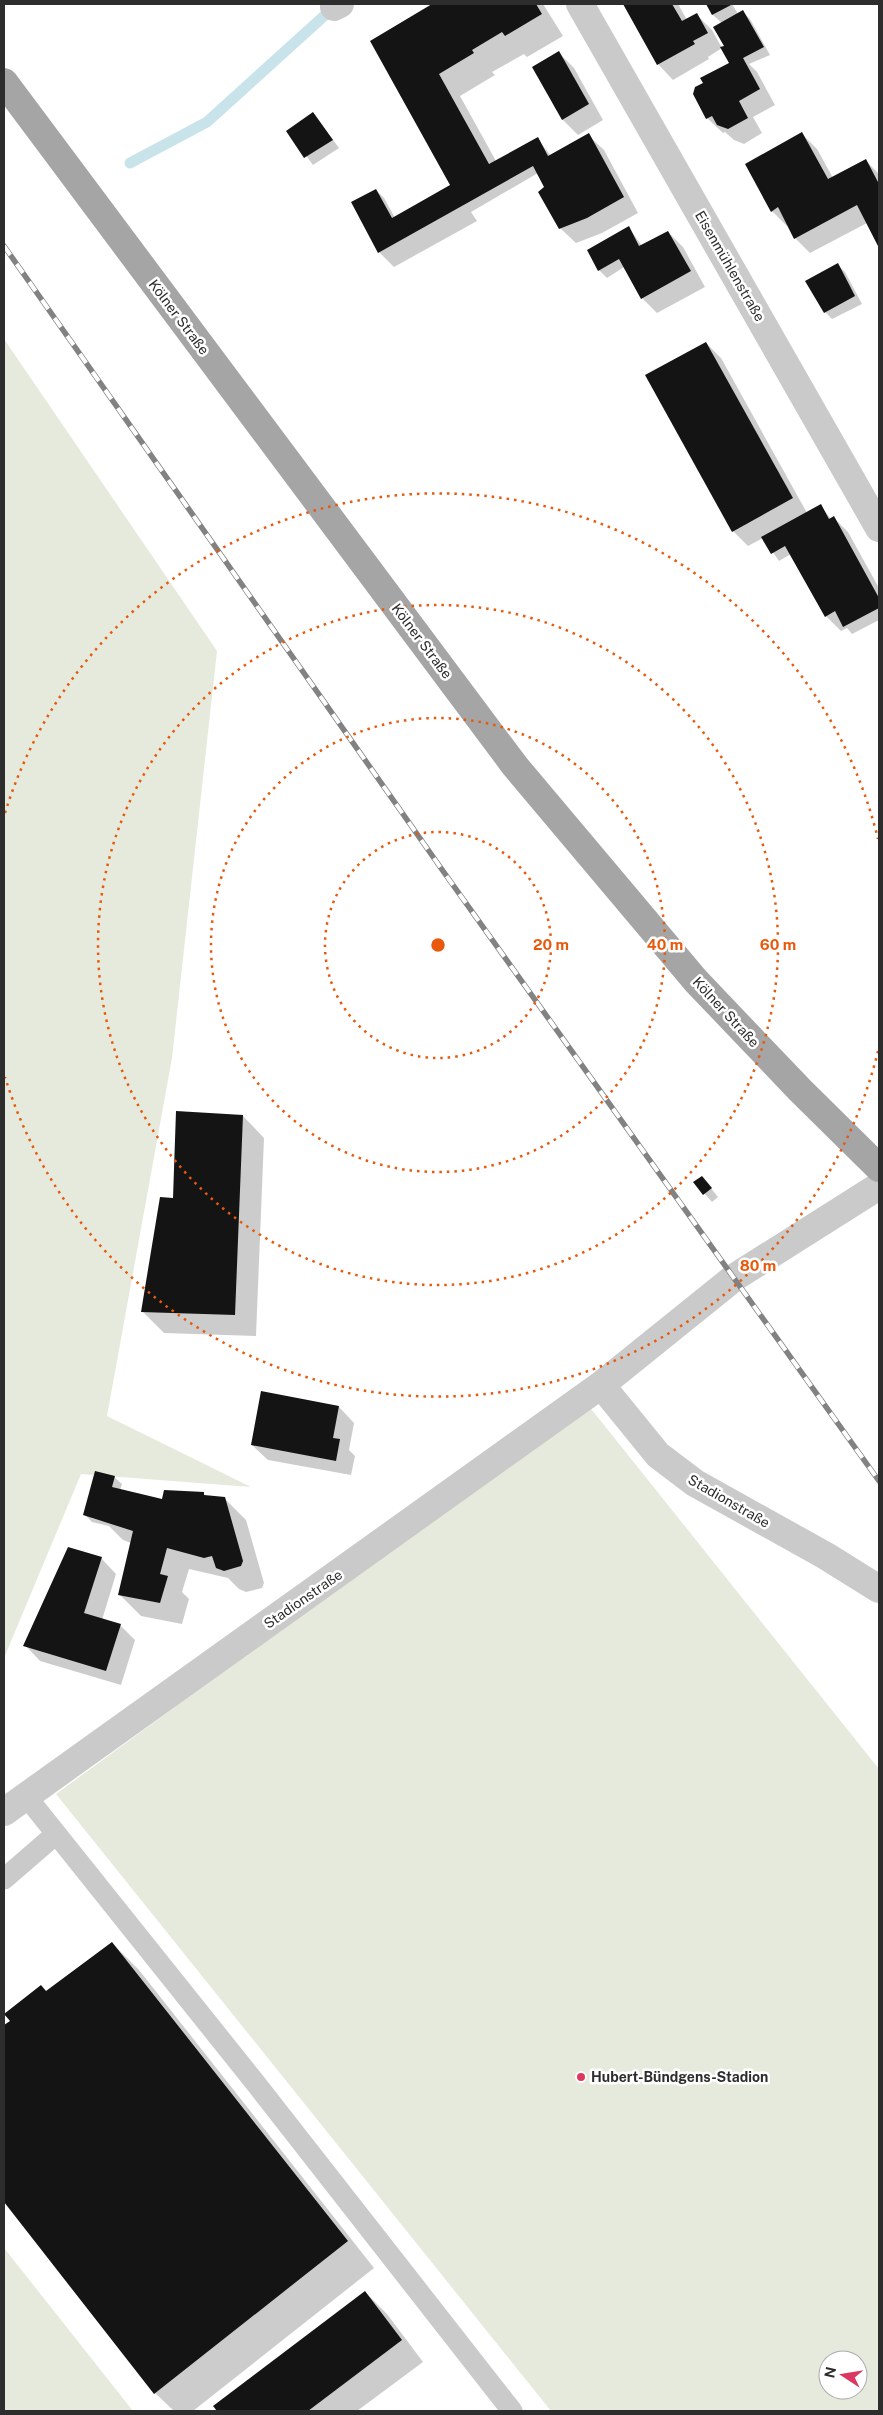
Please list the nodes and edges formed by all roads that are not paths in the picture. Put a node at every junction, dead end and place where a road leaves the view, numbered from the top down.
1 (580, 4) edge
2 (4, 82) edge
3 (879, 528) edge
4 (879, 1168) edge
5 (879, 1186) edge
6 (601, 1385) junction
7 (879, 1589) edge
8 (26, 1796) junction
9 (4, 1812) edge
10 (56, 1834) junction
11 (4, 1879) edge
12 (512, 2411) edge

1 - 3 street, Eisenmühlenstraße
2 - 4 main road, Kölner Straße
5 - 6 street, Stadionstraße
6 - 7 street, Stadionstraße
6 - 8 street, Stadionstraße
8 - 9 street, Stadionstraße
8 - 10 lane
10 - 11 lane
10 - 12 lane

